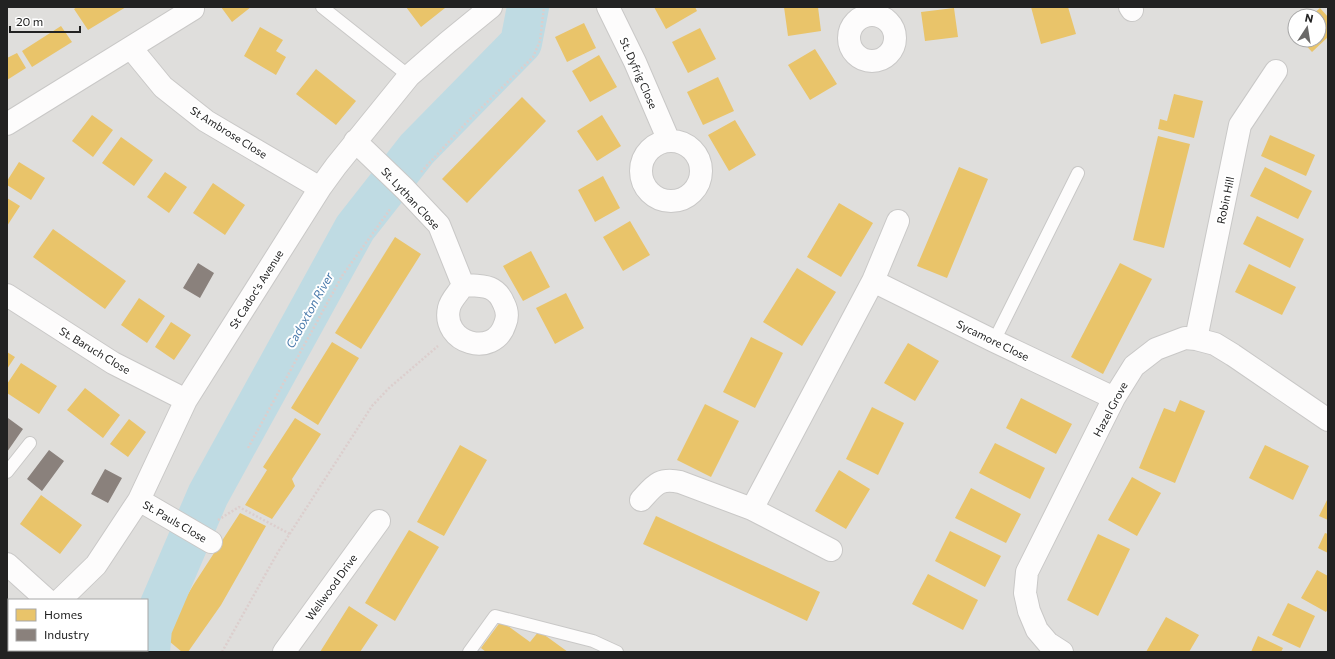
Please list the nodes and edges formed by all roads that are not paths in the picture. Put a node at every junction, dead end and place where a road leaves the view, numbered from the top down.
1 (322, 7) edge
2 (491, 7) edge
3 (608, 7) edge
4 (193, 10) dead end
5 (131, 48) junction
6 (1276, 71) dead end
7 (409, 76) junction
8 (7, 124) edge
9 (355, 141) junction
10 (669, 141) dead end
11 (1078, 173) dead end
12 (320, 188) junction
13 (898, 222) dead end
14 (873, 281) junction
15 (463, 285) junction
16 (7, 295) edge
17 (1196, 339) junction
18 (994, 341) junction
19 (1114, 398) junction
20 (186, 400) junction
21 (1328, 420) edge
22 (30, 443) dead end
23 (7, 472) edge
24 (139, 500) junction
25 (641, 500) dead end
26 (752, 510) junction
27 (379, 521) dead end
28 (204, 538) road end
29 (831, 550) dead end
30 (7, 564) edge
31 (46, 599) edge
32 (61, 599) edge
33 (284, 652) edge
34 (470, 652) edge
35 (617, 652) edge
36 (1062, 652) edge

1 - 7 lane
2 - 7 street, St Cadoc's Avenue
3 - 10 street, St. Dyfrig Close
4 - 5 street
5 - 8 street
5 - 12 street, St Ambrose Close
6 - 17 street, Robin Hill
7 - 9 street, St Cadoc's Avenue
9 - 12 street, St Cadoc's Avenue
9 - 15 street, St. Lythan Close
11 - 18 lane
12 - 20 street, St Cadoc's Avenue
13 - 14 street
14 - 18 street, Sycamore Close
14 - 26 street
15 - 15 street
16 - 20 street, St. Baruch Close
17 - 19 street, Hazel Grove
17 - 21 street, Hazel Grove
18 - 19 street, Sycamore Close
19 - 36 street, Hazel Grove
20 - 24 street, St Cadoc's Avenue
22 - 23 lane
24 - 28 street, St. Pauls Close
24 - 32 street, St Cadoc's Avenue
25 - 26 street
26 - 29 street
27 - 33 street, Wellwood Drive
30 - 31 street
34 - 35 lane

